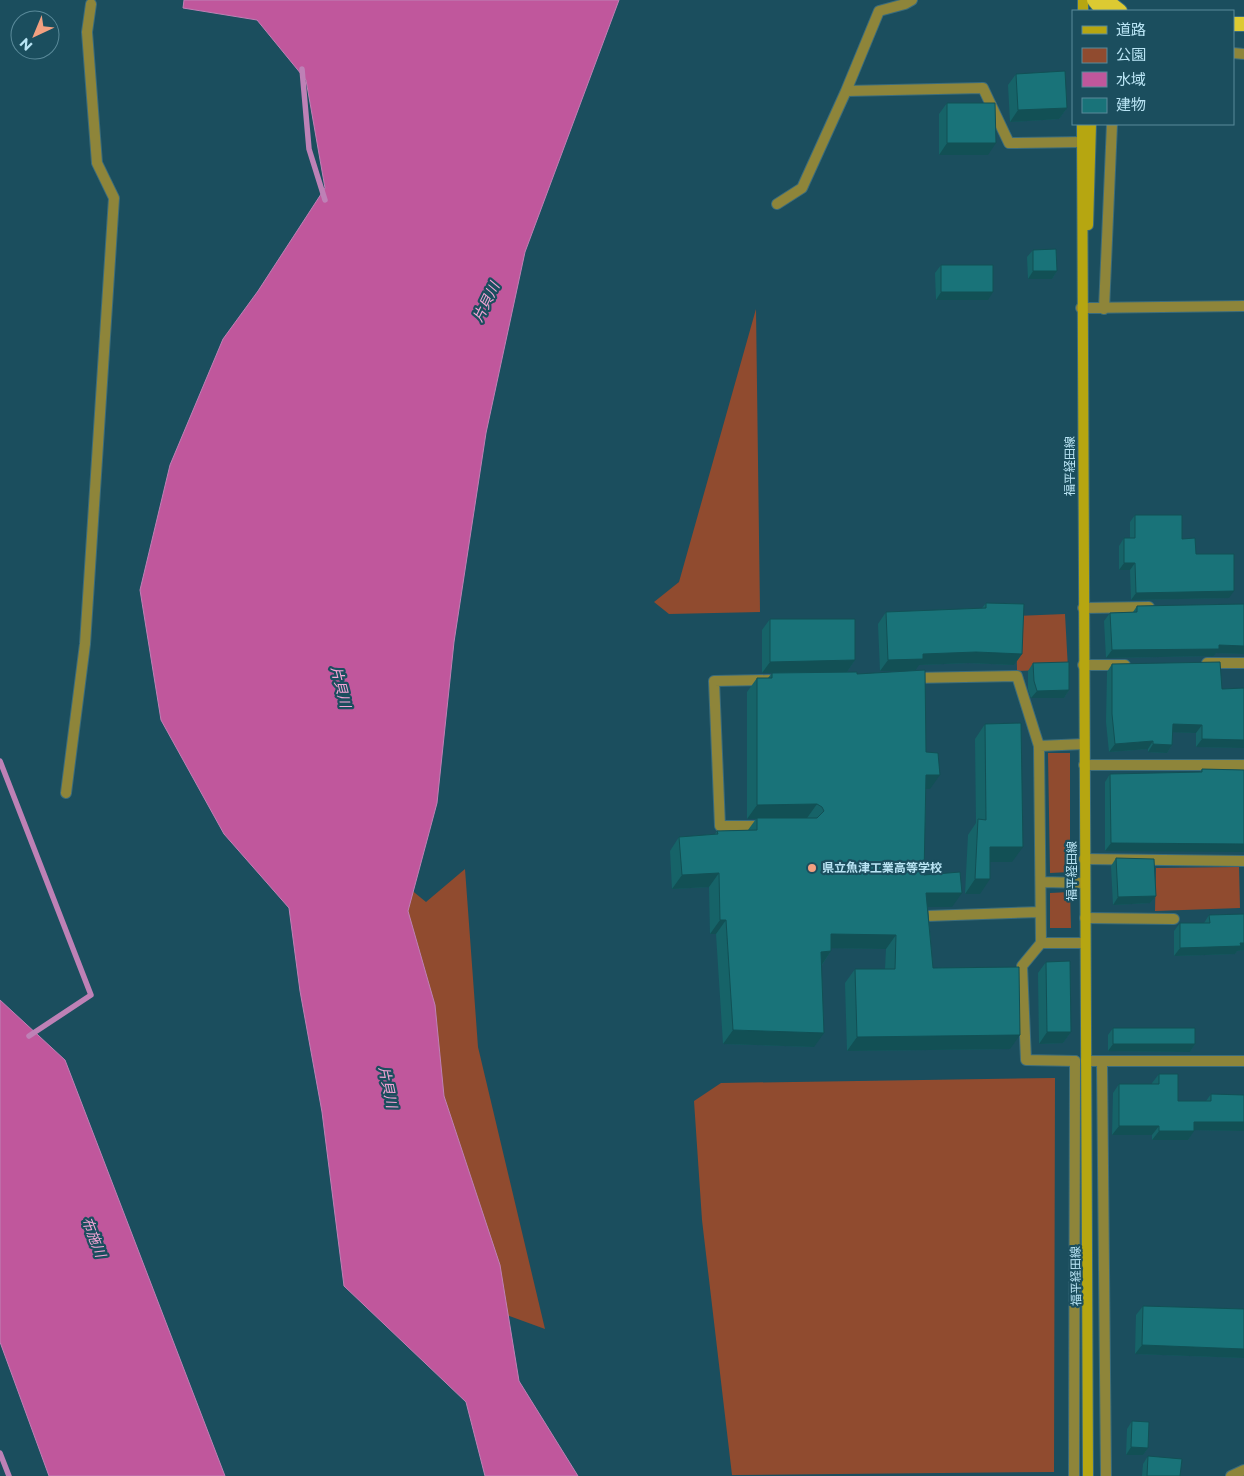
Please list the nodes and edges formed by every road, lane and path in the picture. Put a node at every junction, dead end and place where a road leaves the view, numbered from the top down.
1 (912, 0) edge
2 (1094, 0) edge
3 (1106, 0) edge
4 (91, 4) dead end
5 (1102, 10) edge
6 (1119, 10) edge
7 (846, 90) junction
8 (1082, 125) edge
9 (1091, 125) edge
10 (1112, 125) edge
11 (1082, 142) junction
12 (777, 204) dead end
13 (1082, 265) junction
14 (1244, 306) edge
15 (1081, 308) junction
16 (1104, 309) junction
17 (1163, 607) edge
18 (1083, 608) junction
19 (1244, 663) edge
20 (1135, 664) edge
21 (1192, 664) edge
22 (1083, 665) junction
23 (900, 678) edge
24 (783, 680) edge
25 (1084, 744) junction
26 (1039, 746) junction
27 (1084, 765) junction
28 (1244, 765) edge
29 (66, 793) dead end
30 (778, 826) edge
31 (1084, 859) junction
32 (1244, 861) edge
33 (1042, 882) junction
34 (1084, 883) junction
35 (1040, 912) junction
36 (927, 916) edge
37 (1085, 918) junction
38 (1174, 920) dead end
39 (1041, 943) junction
40 (1085, 943) junction
41 (1081, 1061) junction
42 (1244, 1061) edge
43 (1102, 1062) junction
44 (1244, 1470) edge
45 (1074, 1476) edge
46 (1088, 1476) edge
47 (1106, 1476) edge
48 (1232, 1476) edge

1 - 7 street
2 - 5 highway
3 - 6 highway
4 - 29 street
7 - 11 street
7 - 12 street
8 - 11 main road, 福平経田線
9 - 13 main road, 福平経田線
10 - 16 street
11 - 13 main road, 福平経田線
13 - 15 main road, 福平経田線
14 - 16 street
15 - 16 street
15 - 18 main road, 福平経田線
17 - 18 street
18 - 22 main road, 福平経田線
19 - 21 street
20 - 22 street
22 - 25 main road, 福平経田線
23 - 26 street
24 - 30 street
25 - 26 street
25 - 27 main road, 福平経田線
26 - 33 street
27 - 28 street
27 - 31 main road, 福平経田線
31 - 32 street
31 - 34 main road, 福平経田線
33 - 34 street
33 - 35 street
34 - 37 main road, 福平経田線
35 - 36 street
35 - 39 street
37 - 38 street
37 - 40 main road, 福平経田線
39 - 40 street
39 - 41 street
40 - 41 main road, 福平経田線
41 - 43 street
41 - 45 street
41 - 46 main road, 福平経田線
42 - 43 street
43 - 47 street
44 - 48 street

